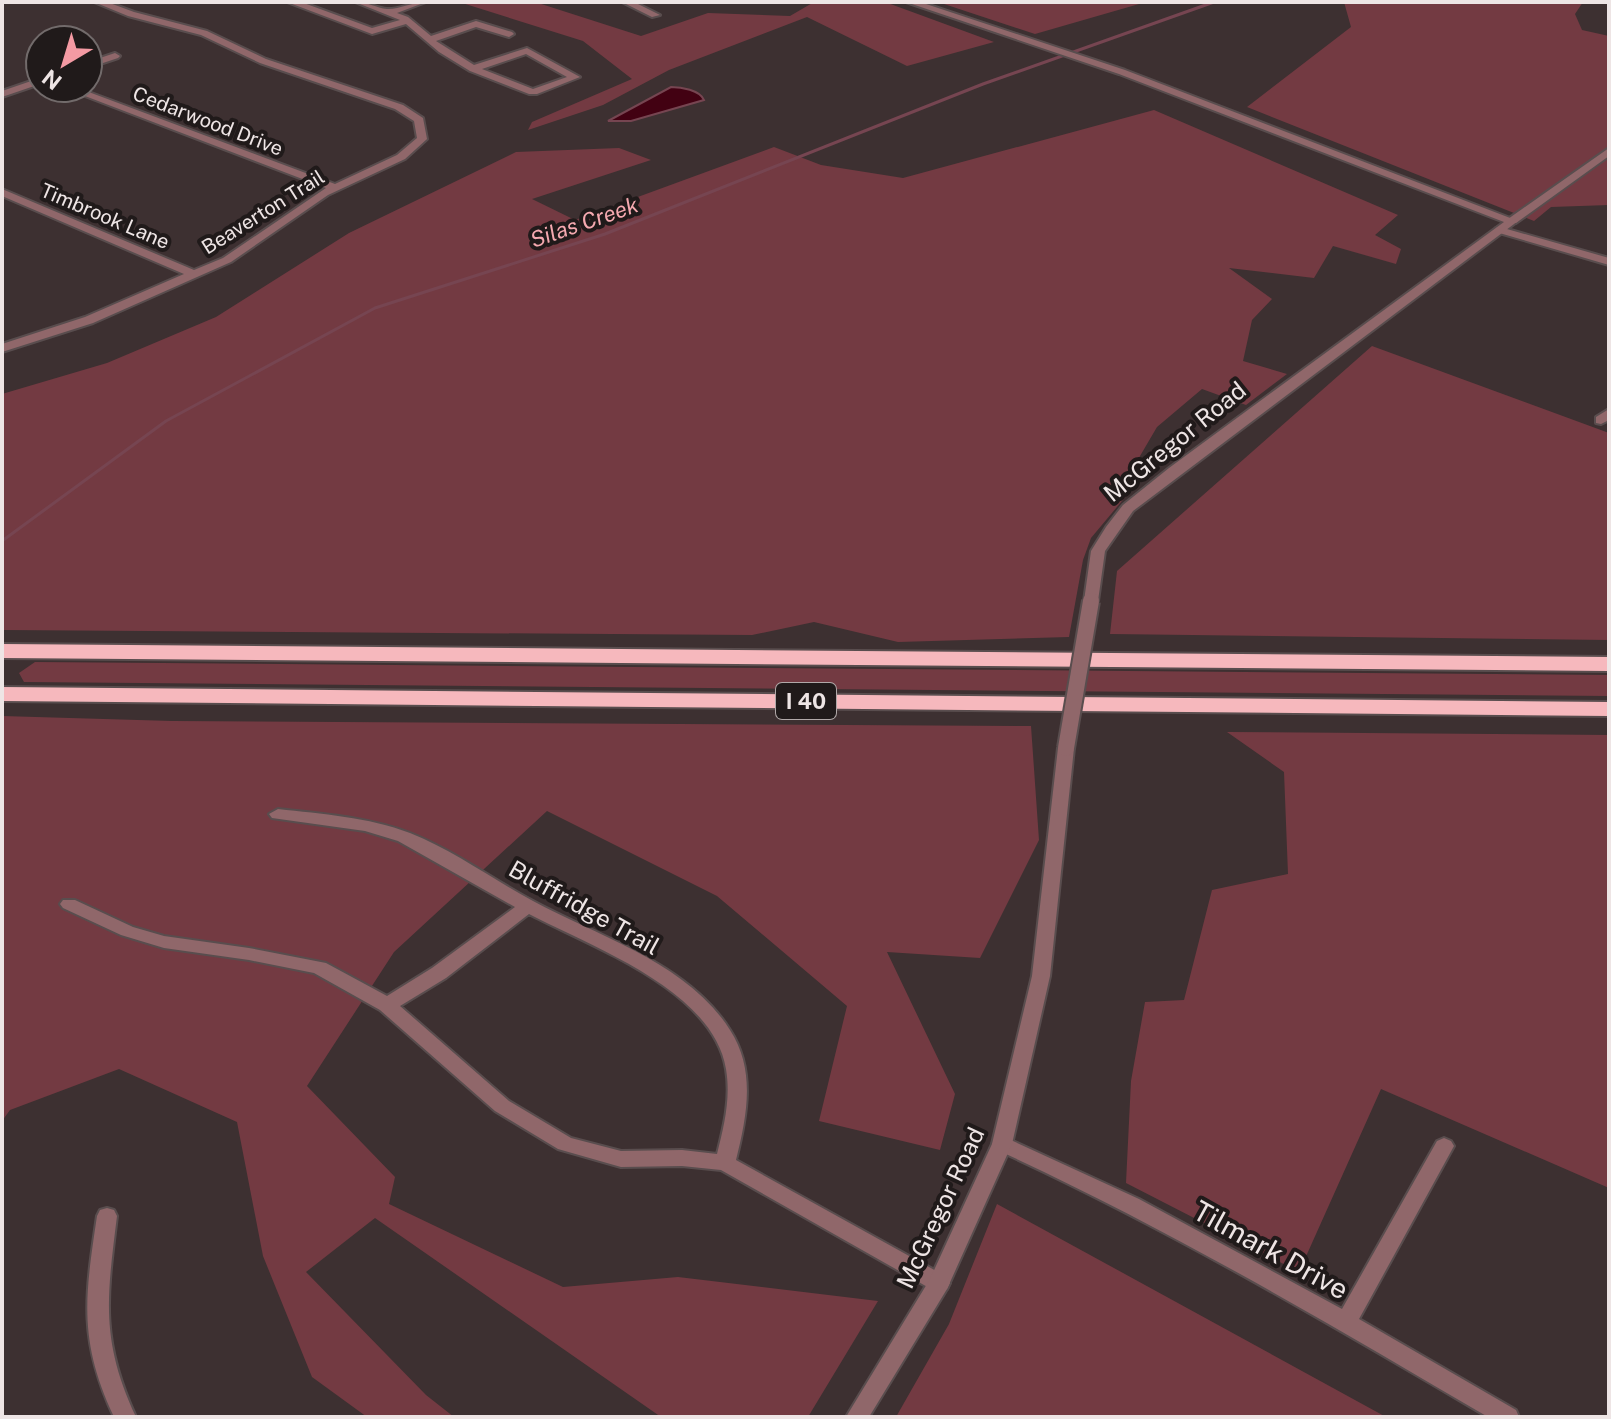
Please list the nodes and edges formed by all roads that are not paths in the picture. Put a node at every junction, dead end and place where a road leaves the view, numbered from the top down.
1 (99, 2) edge
2 (292, 2) edge
3 (360, 2) edge
4 (421, 2) edge
5 (627, 2) edge
6 (911, 2) edge
7 (390, 12) junction
8 (655, 15) dead end
9 (407, 21) junction
10 (509, 34) dead end
11 (429, 40) junction
12 (115, 56) dead end
13 (104, 60) edge
14 (473, 69) junction
15 (24, 86) edge
16 (2, 94) edge
17 (104, 101) edge
18 (1609, 151) edge
19 (334, 187) junction
20 (2, 192) edge
21 (1512, 221) junction
22 (1500, 230) junction
23 (1609, 262) edge
24 (193, 274) junction
25 (2, 348) edge
26 (2, 651) edge
27 (1609, 664) edge
28 (2, 694) edge
29 (1609, 709) edge
30 (278, 814) dead end
31 (69, 904) dead end
32 (528, 906) junction
33 (387, 1005) junction
34 (1002, 1144) junction
35 (1444, 1146) dead end
36 (725, 1163) junction
37 (107, 1216) dead end
38 (939, 1283) junction
39 (1346, 1323) junction
40 (125, 1417) edge
41 (857, 1417) edge
42 (1508, 1417) edge

1 - 19 street, Beaverton Trail
2 - 9 street
3 - 7 street
4 - 7 street
5 - 8 street
6 - 21 street
7 - 9 street
9 - 11 street
10 - 11 street
11 - 14 street
12 - 13 street
14 - 14 street
15 - 16 street
17 - 19 street, Cedarwood Drive
18 - 21 street, McGregor Road
19 - 24 street, Beaverton Trail
20 - 24 street, Timbrook Lane
21 - 22 street, McGregor Road
22 - 23 street
22 - 34 street, McGregor Road, bridge
24 - 25 street, Beaverton Trail
26 - 27 highway, I 40
28 - 29 highway, I 40
30 - 32 street, Bluffridge Trail
31 - 33 street
32 - 33 street
32 - 36 street, Bluffridge Trail
33 - 36 street
34 - 38 street, McGregor Road
34 - 39 street, Tilmark Drive
35 - 39 street
36 - 38 street
37 - 40 street
38 - 41 street, McGregor Road
39 - 42 street, Tilmark Drive

